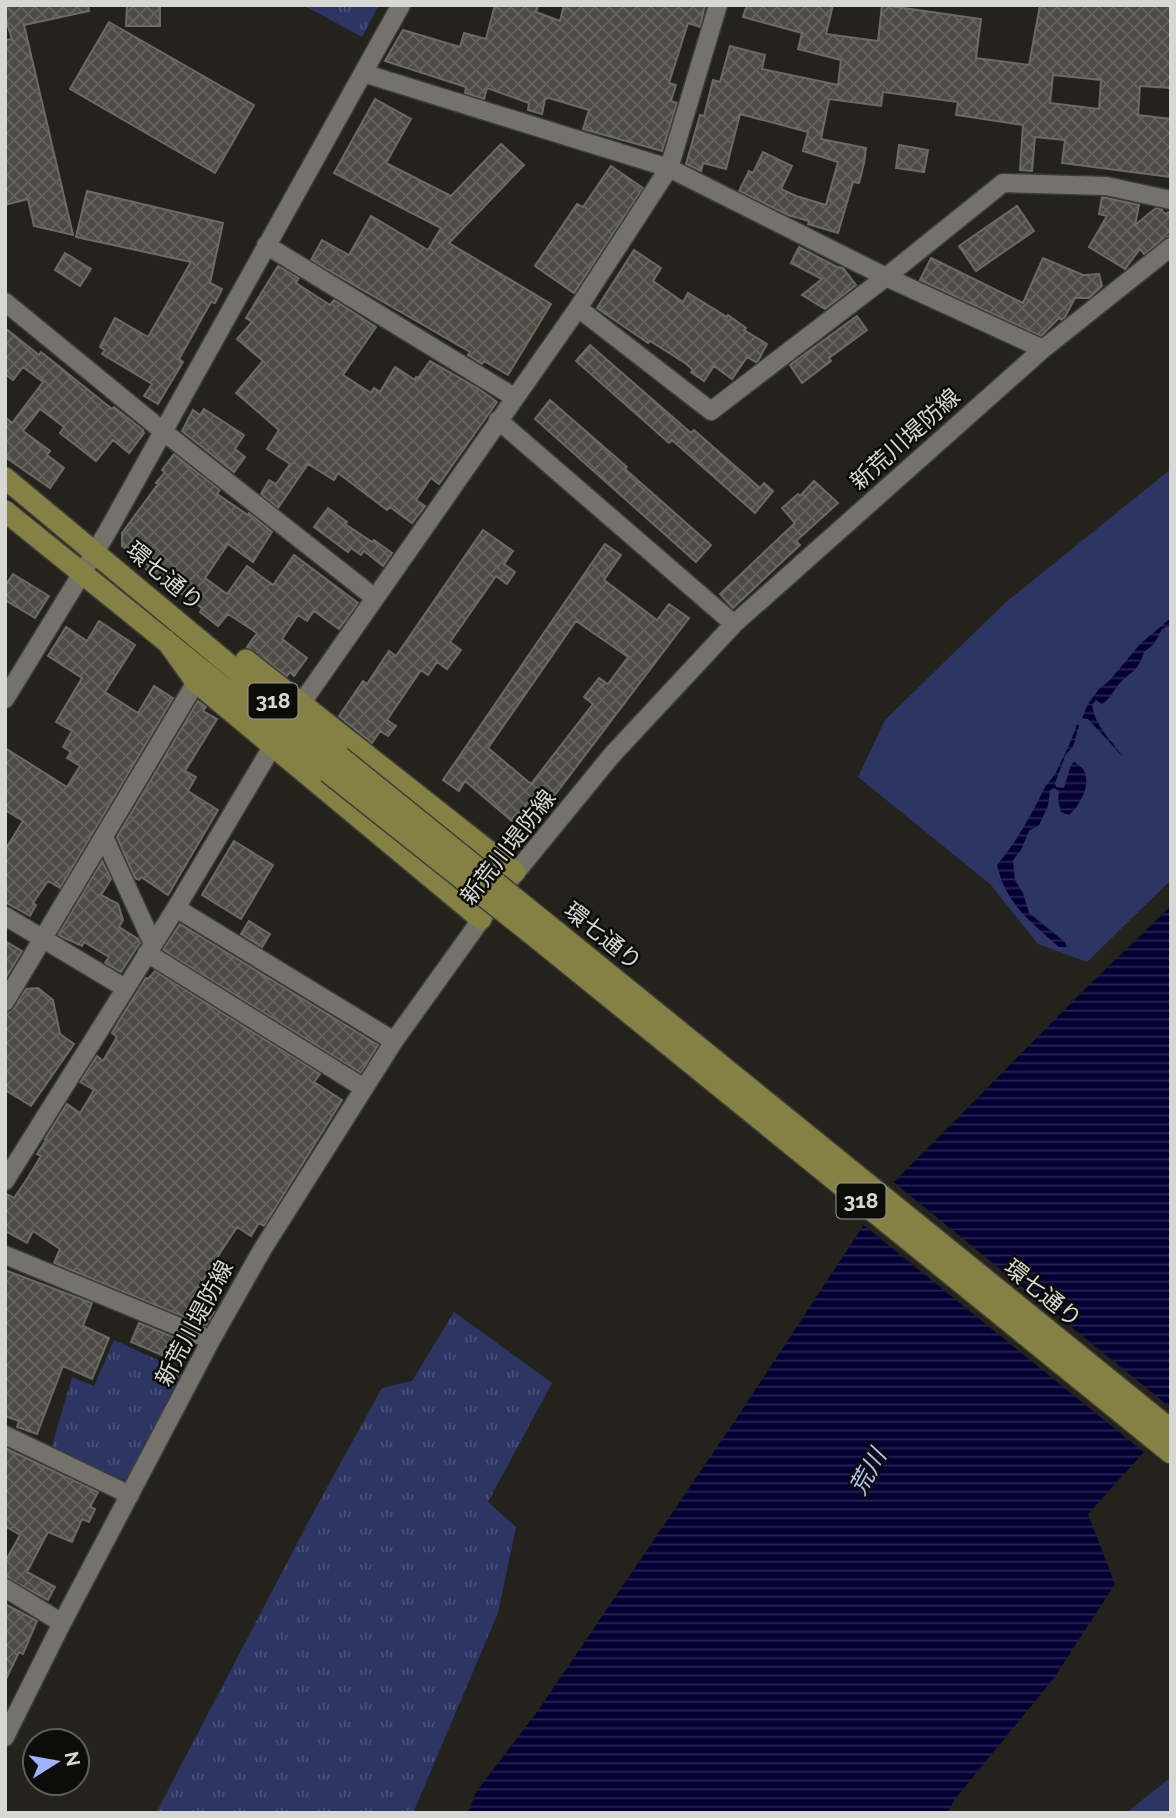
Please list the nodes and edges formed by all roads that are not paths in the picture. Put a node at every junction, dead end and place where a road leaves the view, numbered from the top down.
1 (401, 5) edge
2 (718, 5) edge
3 (363, 73) junction
4 (669, 169) junction
5 (1171, 200) edge
6 (266, 245) junction
7 (1171, 247) edge
8 (886, 277) junction
9 (5, 302) edge
10 (578, 308) junction
11 (1042, 349) junction
12 (514, 397) junction
13 (498, 420) junction
14 (164, 432) junction
15 (5, 478) edge
16 (5, 511) edge
17 (95, 552) junction
18 (82, 573) junction
19 (375, 598) junction
20 (172, 616) junction
21 (734, 624) junction
22 (166, 640) junction
23 (195, 682) junction
24 (5, 699) edge
25 (301, 704) junction
26 (272, 747) junction
27 (334, 764) junction
28 (104, 837) junction
29 (515, 872) junction
30 (176, 908) junction
31 (5, 916) edge
32 (481, 919) junction
33 (549, 937) junction
34 (44, 938) junction
35 (150, 948) junction
36 (125, 988) junction
37 (5, 1002) edge
38 (394, 1041) junction
39 (364, 1088) junction
40 (5, 1181) edge
41 (5, 1255) edge
42 (211, 1340) junction
43 (1171, 1430) edge
44 (5, 1435) edge
45 (1171, 1453) edge
46 (130, 1495) junction
47 (5, 1588) edge
48 (62, 1623) junction
49 (5, 1737) edge

1 - 3 street
2 - 4 street
3 - 4 street
3 - 6 street
4 - 8 street
4 - 10 street
5 - 8 street
6 - 12 street
6 - 14 street
7 - 11 street, 新荒川堤防線
8 - 10 street
8 - 11 street
9 - 14 street
10 - 12 street
11 - 21 street, 新荒川堤防線
12 - 13 street
13 - 19 street
13 - 21 street
14 - 17 street
14 - 19 street
15 - 17 main road, 環七通り / 318
16 - 18 main road, 環七通り / 318
17 - 18 street
17 - 20 main road, 環七通り / 318
18 - 22 main road, 環七通り / 318
18 - 24 street
19 - 25 street
20 - 25 main road
20 - 27 main road, 環七通り / 318
21 - 29 street, 新荒川堤防線
22 - 23 main road
22 - 27 main road, 環七通り / 318
23 - 26 main road
23 - 28 street
25 - 29 main road
26 - 30 street
26 - 32 main road
27 - 33 main road, 環七通り / 318, bridge
28 - 34 street
28 - 35 street
29 - 32 street, 新荒川堤防線
30 - 35 street
30 - 38 street
31 - 34 street
32 - 38 street, 新荒川堤防線
33 - 43 main road, 環七通り / 318
33 - 45 main road, 環七通り / 318
34 - 36 street
34 - 37 street
35 - 36 street
35 - 39 street
36 - 40 street
38 - 39 street, 新荒川堤防線
39 - 42 street, 新荒川堤防線
41 - 42 street
42 - 46 street, 新荒川堤防線
44 - 46 street
46 - 48 street, 新荒川堤防線
47 - 48 street
48 - 49 street, 新荒川堤防線

